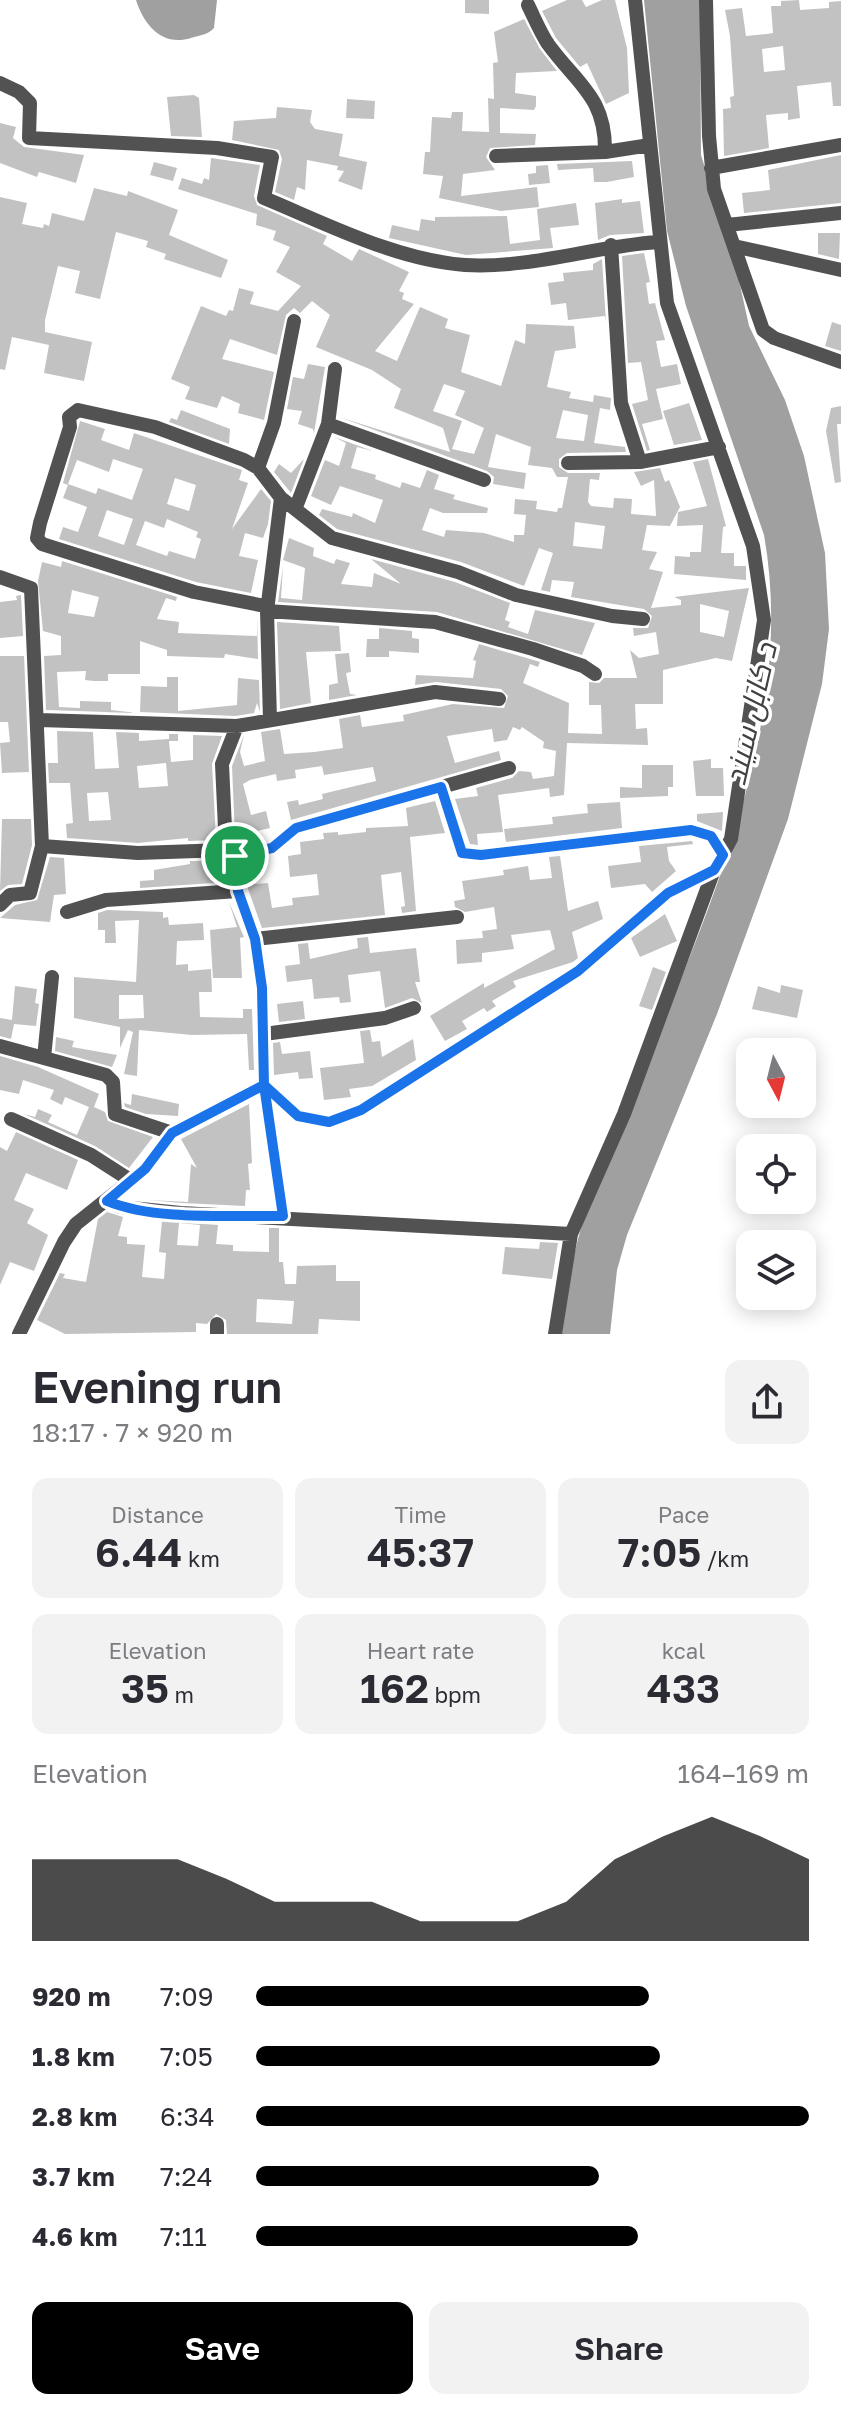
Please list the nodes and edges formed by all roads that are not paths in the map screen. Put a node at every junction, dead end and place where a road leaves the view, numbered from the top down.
1 (635, 0) edge
2 (706, 0) edge
3 (528, 5) dead end
4 (0, 83) edge
5 (650, 145) junction
6 (841, 145) edge
7 (605, 152) junction
8 (496, 156) dead end
9 (711, 168) junction
10 (841, 213) edge
11 (727, 225) junction
12 (658, 242) junction
13 (611, 245) junction
14 (734, 246) junction
15 (841, 270) edge
16 (294, 321) dead end
17 (841, 362) edge
18 (335, 369) dead end
19 (328, 424) junction
20 (719, 447) junction
21 (640, 462) junction
22 (568, 463) dead end
23 (258, 468) junction
24 (484, 480) dead end
25 (281, 498) junction
26 (296, 507) junction
27 (0, 577) edge
28 (267, 611) junction
29 (643, 619) dead end
30 (595, 674) dead end
31 (499, 699) dead end
32 (39, 720) junction
33 (270, 720) junction
34 (237, 726) junction
35 (509, 768) dead end
36 (441, 787) junction
37 (42, 846) junction
38 (230, 853) junction
39 (723, 855) junction
40 (714, 870) junction
41 (238, 891) junction
42 (0, 905) edge
43 (67, 912) dead end
44 (457, 917) dead end
45 (255, 939) junction
46 (52, 977) dead end
47 (414, 1008) dead end
48 (264, 1034) junction
49 (0, 1046) edge
50 (44, 1058) junction
51 (264, 1085) junction
52 (11, 1119) dead end
53 (172, 1133) junction
54 (130, 1180) junction
55 (107, 1201) junction
56 (283, 1216) junction
57 (571, 1234) junction
58 (19, 1334) edge
59 (555, 1334) edge

1 - 5 street
2 - 9 street
3 - 7 street
4 - 13 street
5 - 7 street
5 - 12 street
6 - 9 street
7 - 8 street
9 - 11 street
10 - 11 street
11 - 14 street
12 - 13 street
12 - 20 street
13 - 21 street
14 - 15 street
14 - 17 street
16 - 23 street
18 - 19 street
19 - 24 street
19 - 26 street
20 - 21 street
20 - 39 street
21 - 22 street
23 - 25 street
23 - 28 street
25 - 26 street
25 - 28 street
26 - 29 street
27 - 32 street
28 - 30 street
28 - 33 street
31 - 33 street
32 - 34 street
32 - 37 street
33 - 34 street
34 - 38 street
35 - 36 street
36 - 38 street
36 - 39 street
37 - 38 street
37 - 42 street
38 - 41 street
39 - 40 street
40 - 51 street
40 - 57 street
41 - 43 street
41 - 45 street
44 - 45 street
45 - 48 street
46 - 50 street
47 - 48 street
48 - 51 street
49 - 50 street
50 - 53 street
51 - 53 street
51 - 56 street
52 - 54 street
53 - 54 street
54 - 55 street
55 - 56 street
55 - 58 street
56 - 57 street
57 - 59 street

